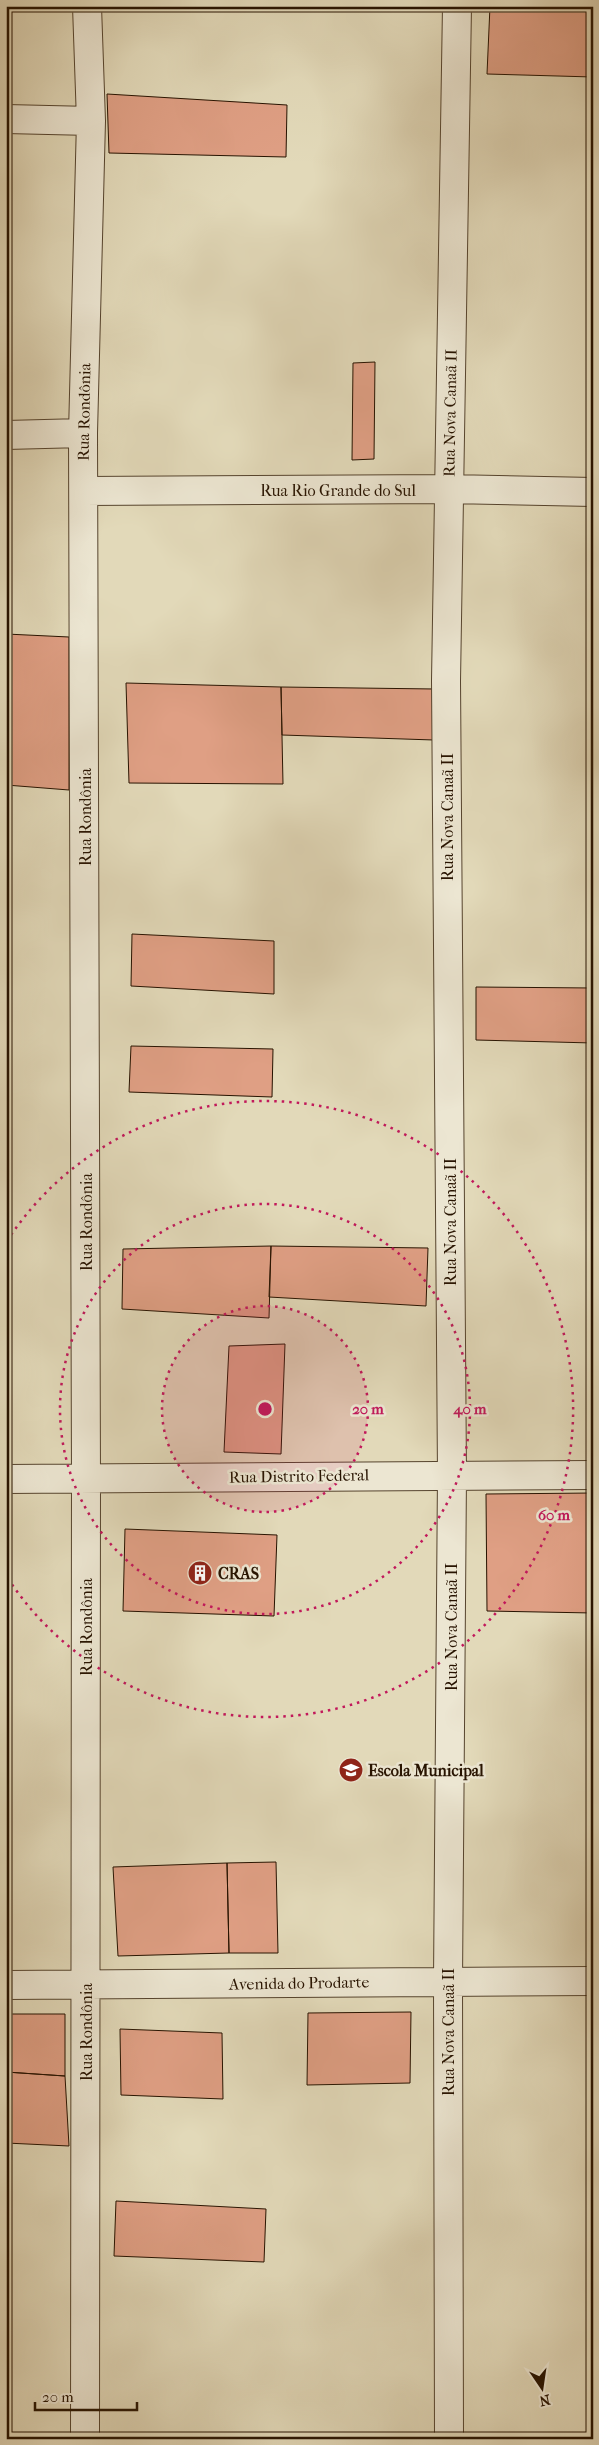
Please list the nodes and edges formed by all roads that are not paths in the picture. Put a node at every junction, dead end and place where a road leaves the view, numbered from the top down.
1 (87, 6) edge
2 (457, 6) edge
3 (6, 119) edge
4 (91, 121) junction
5 (84, 433) junction
6 (6, 435) edge
7 (449, 489) junction
8 (84, 491) junction
9 (593, 492) edge
10 (452, 1474) junction
11 (593, 1475) edge
12 (6, 1479) edge
13 (86, 1479) junction
14 (448, 1981) junction
15 (593, 1981) edge
16 (6, 1985) edge
17 (86, 1985) junction
18 (85, 2439) edge
19 (449, 2439) edge

1 - 4 street, Rua Rondônia
2 - 7 street, Rua Nova Canaã II
3 - 4 street
4 - 5 street, Rua Rondônia
5 - 6 street
5 - 8 street, Rua Rondônia
7 - 8 street, Rua Rio Grande do Sul
7 - 9 street, Rua Rio Grande do Sul
7 - 10 street, Rua Nova Canaã II
8 - 13 street, Rua Rondônia
10 - 11 street, Rua Distrito Federal
10 - 13 street, Rua Distrito Federal
10 - 14 street, Rua Nova Canaã II
12 - 13 street, Rua Distrito Federal
13 - 17 street, Rua Rondônia
14 - 15 street, Avenida do Prodarte
14 - 17 street, Avenida do Prodarte
14 - 19 street, Rua Nova Canaã II
16 - 17 street, Avenida do Prodarte
17 - 18 street, Rua Rondônia

